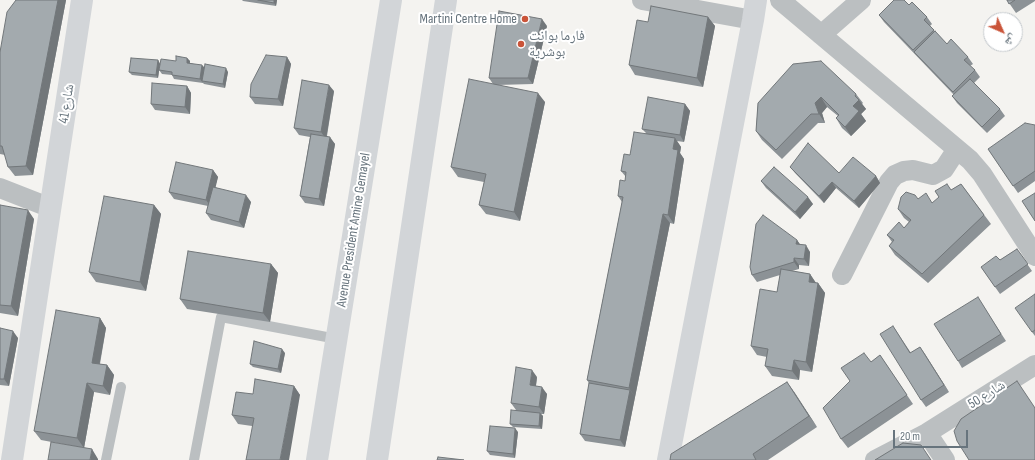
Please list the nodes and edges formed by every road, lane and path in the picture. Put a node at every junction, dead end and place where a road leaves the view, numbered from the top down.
1 (82, 0) edge
2 (391, 0) edge
3 (446, 0) edge
4 (642, 0) edge
5 (780, 0) edge
6 (861, 0) edge
7 (754, 10) edge
8 (821, 35) junction
9 (957, 149) junction
10 (0, 188) edge
11 (51, 208) junction
12 (1035, 256) edge
13 (842, 275) dead end
14 (337, 339) junction
15 (1035, 365) edge
16 (120, 387) dead end
17 (927, 433) junction
18 (12, 460) edge
19 (106, 460) edge
20 (194, 460) edge
21 (317, 460) edge
22 (377, 460) edge
23 (668, 460) edge
24 (875, 460) edge
25 (945, 460) edge

1 - 11 main road, شارع 41
2 - 14 main road, Avenue President Amine Gemayel
3 - 22 main road
4 - 7 street
5 - 8 street
6 - 8 street
7 - 23 main road
8 - 9 street
9 - 12 street
9 - 13 street
10 - 11 street
11 - 18 main road, شارع 41
14 - 20 lane
14 - 21 main road, Avenue President Amine Gemayel
15 - 17 street, شارع 50
16 - 19 lane
17 - 24 street, شارع 50
17 - 25 street

